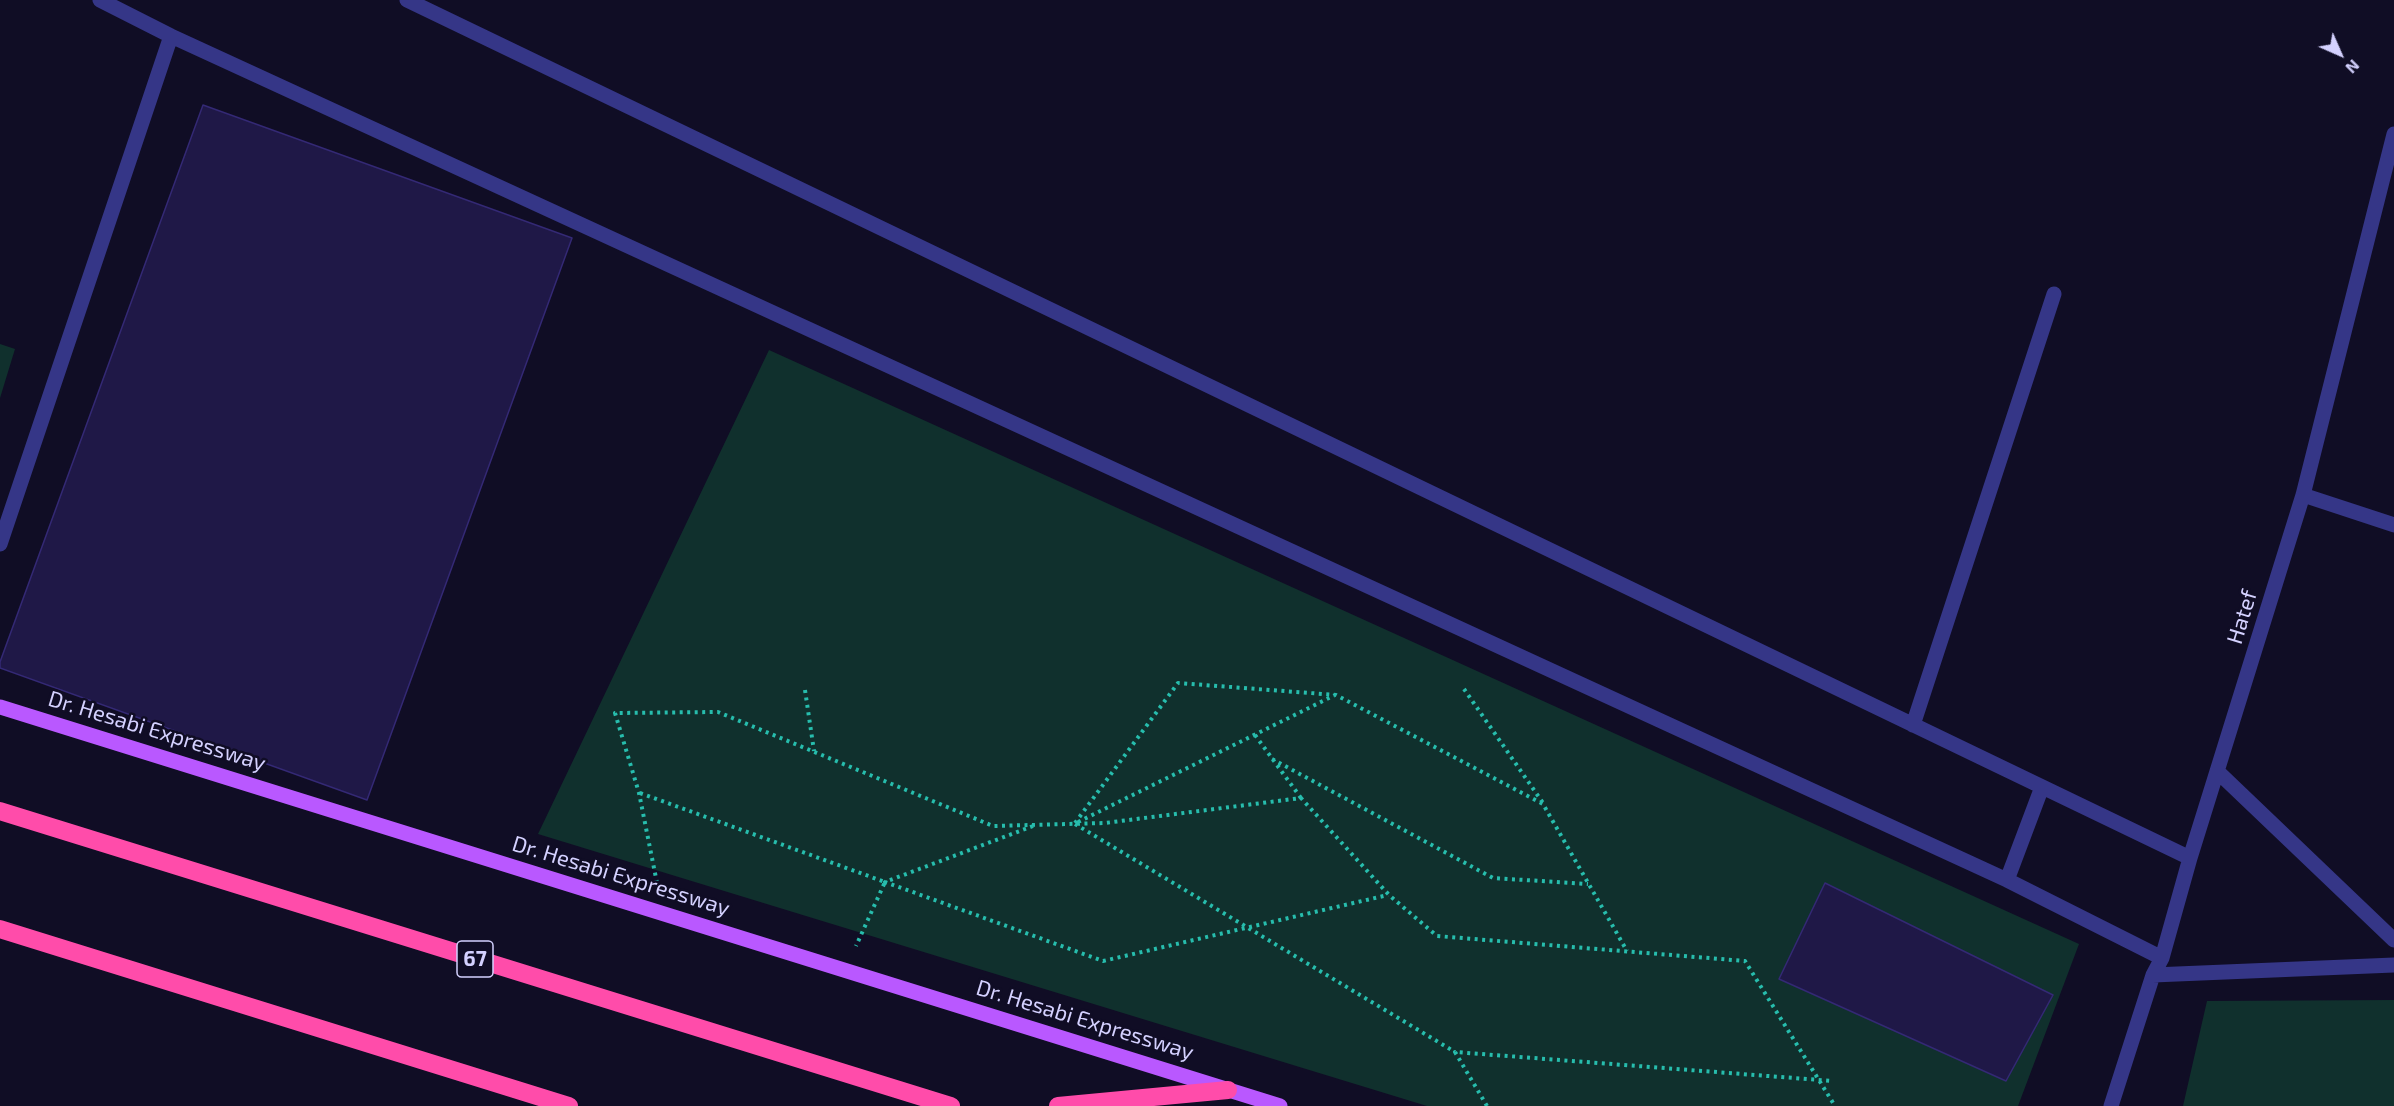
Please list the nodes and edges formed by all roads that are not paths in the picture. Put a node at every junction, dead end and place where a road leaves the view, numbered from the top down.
1 (100, 0) edge
2 (407, 0) edge
3 (171, 36) junction
4 (2394, 134) edge
5 (2054, 294) dead end
6 (2303, 495) junction
7 (2394, 525) edge
8 (0, 543) edge
9 (0, 707) edge
10 (1913, 725) junction
11 (2217, 771) junction
12 (2042, 787) junction
13 (0, 811) edge
14 (2190, 858) junction
15 (2007, 880) junction
16 (0, 929) edge
17 (2394, 940) edge
18 (2162, 958) junction
19 (2394, 965) edge
20 (2153, 975) junction
21 (1228, 1090) junction
22 (569, 1106) edge
23 (951, 1106) edge
24 (1058, 1106) edge
25 (1280, 1106) edge
26 (2112, 1106) edge

1 - 3 street
2 - 10 street
3 - 8 street
3 - 15 street
4 - 6 street, Hatef
5 - 10 street
6 - 7 street
6 - 11 street, Hatef
9 - 21 main road, Dr. Hesabi Expressway
10 - 12 street
11 - 14 street, Hatef
11 - 17 street
12 - 14 street
12 - 15 street
13 - 23 highway, 67
14 - 18 street, Hatef
15 - 18 street
16 - 22 highway
18 - 20 street, Hatef
19 - 20 street
20 - 26 street, Hatef
21 - 24 highway
21 - 25 main road, Dr. Hesabi Expressway

